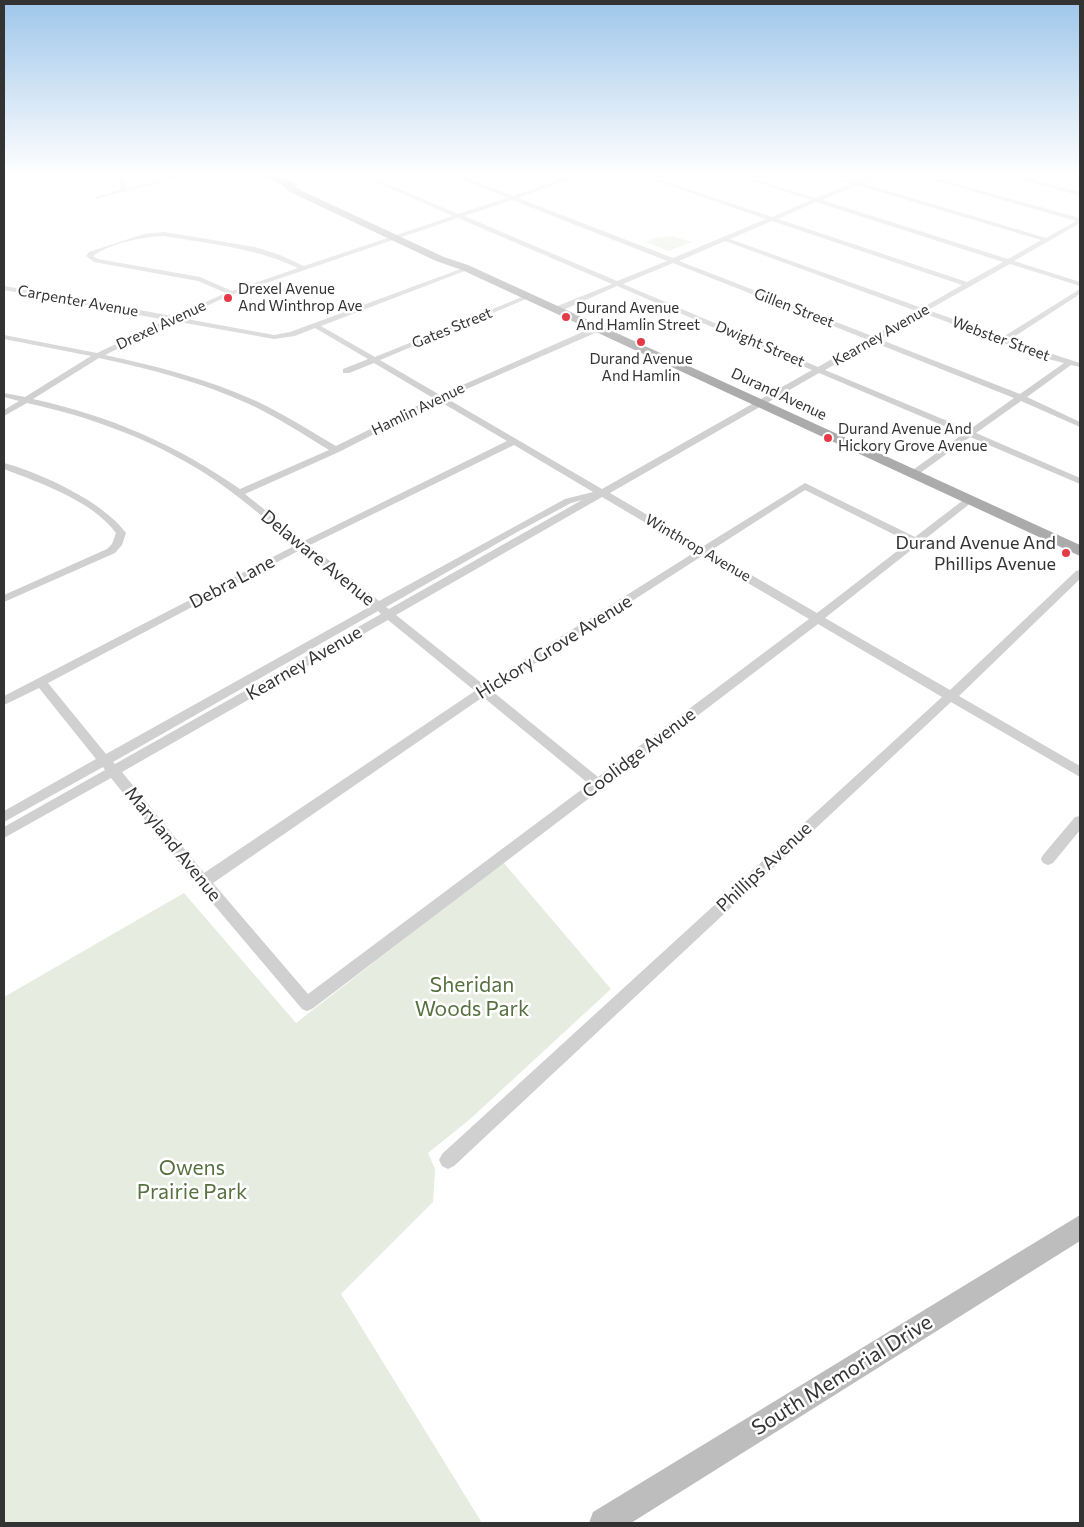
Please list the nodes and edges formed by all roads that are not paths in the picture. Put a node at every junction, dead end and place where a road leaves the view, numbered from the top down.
1 (115, 244) edge
2 (226, 244) edge
3 (373, 244) edge
4 (413, 244) edge
5 (524, 244) edge
6 (632, 244) edge
7 (713, 244) edge
8 (739, 244) edge
9 (847, 244) edge
10 (956, 244) edge
11 (1039, 244) edge
12 (674, 261) junction
13 (1009, 261) junction
14 (466, 267) junction
15 (303, 268) junction
16 (618, 284) junction
17 (1080, 284) edge
18 (968, 285) junction
19 (4, 288) edge
20 (1080, 291) edge
21 (232, 293) junction
22 (529, 296) junction
23 (558, 309) junction
24 (923, 311) junction
25 (171, 318) junction
26 (315, 325) junction
27 (598, 328) junction
28 (4, 337) edge
29 (874, 339) junction
30 (1004, 340) junction
31 (98, 356) junction
32 (375, 360) junction
33 (1070, 362) junction
34 (1080, 364) edge
35 (820, 370) junction
36 (346, 371) dead end
37 (4, 395) edge
38 (1021, 397) junction
39 (439, 398) junction
40 (25, 400) junction
41 (762, 403) junction
42 (4, 414) edge
43 (1080, 425) edge
44 (970, 434) junction
45 (515, 441) junction
46 (336, 450) junction
47 (4, 466) edge
48 (913, 474) junction
49 (1080, 481) edge
50 (239, 493) junction
51 (604, 493) junction
52 (969, 500) junction
53 (916, 542) junction
54 (303, 545) junction
55 (704, 552) junction
56 (1080, 552) edge
57 (1080, 573) edge
58 (6, 595) edge
59 (377, 606) junction
60 (388, 615) junction
61 (818, 618) junction
62 (41, 682) junction
63 (485, 690) junction
64 (951, 696) junction
65 (4, 700) edge
66 (110, 766) junction
67 (1080, 772) edge
68 (598, 784) junction
69 (4, 817) edge
70 (1080, 821) edge
71 (4, 833) edge
72 (1048, 859) dead end
73 (203, 882) junction
74 (307, 1004) joint
75 (448, 1160) dead end
76 (1080, 1227) edge
77 (604, 1523) edge

1 - 21 street
2 - 15 street
3 - 15 street, Drexel Avenue
4 - 14 main road, Durand Avenue
5 - 16 street, Dwight Street
6 - 12 street, Gillen Street
7 - 12 street
8 - 24 street, Webster Street
9 - 18 street
10 - 13 street
11 - 13 street, Kearney Avenue
12 - 16 street
12 - 29 street, Gillen Street
13 - 17 street
13 - 18 street, Kearney Avenue
14 - 22 main road, Durand Avenue
14 - 26 street, Carpenter Avenue
15 - 21 street, Drexel Avenue
16 - 23 street
16 - 35 street, Dwight Street
18 - 24 street, Kearney Avenue
19 - 25 street, Carpenter Avenue
20 - 30 street
21 - 25 street, Drexel Avenue
22 - 23 main road, Durand Avenue
22 - 32 street, Gates Street
23 - 27 main road, Durand Avenue
24 - 29 street, Kearney Avenue
24 - 30 street, Webster Street
25 - 26 street, Carpenter Avenue
25 - 31 street, Drexel Avenue
26 - 32 street, Winthrop Avenue
27 - 39 street, Hamlin Avenue
27 - 41 main road, Durand Avenue
28 - 31 street
29 - 35 street, Kearney Avenue
29 - 38 street, Gillen Street
30 - 33 street, Webster Street
31 - 40 street, Drexel Avenue
31 - 46 street
32 - 36 street, Gates Street
32 - 39 street, Winthrop Avenue
33 - 34 street, Webster Street
33 - 38 street
35 - 41 street, Kearney Avenue
35 - 44 street, Dwight Street
37 - 40 street, Delaware Avenue
38 - 43 street, Gillen Street
38 - 44 street
39 - 45 street, Winthrop Avenue
39 - 46 street, Hamlin Avenue
40 - 42 street, Drexel Avenue
40 - 50 street, Delaware Avenue
41 - 48 main road, Durand Avenue
41 - 51 street, Kearney Avenue
44 - 48 street
44 - 49 street, Dwight Street
45 - 51 street, Winthrop Avenue
45 - 54 street, Debra Lane
46 - 50 street, Hamlin Avenue
47 - 58 street
48 - 52 main road, Durand Avenue
50 - 54 street, Delaware Avenue
51 - 55 street, Winthrop Avenue
51 - 59 street, Kearney Avenue
51 - 60 street, Kearney Avenue
52 - 53 street, Coolidge Avenue
52 - 56 main road, Durand Avenue
53 - 55 street, Hickory Grove Avenue
53 - 61 street, Coolidge Avenue
54 - 59 street, Delaware Avenue
54 - 62 street, Debra Lane
55 - 61 street, Winthrop Avenue
55 - 63 street, Hickory Grove Avenue
57 - 64 street, Phillips Avenue
59 - 60 street, Delaware Avenue
59 - 66 street, Kearney Avenue
60 - 63 street, Delaware Avenue
60 - 66 street, Kearney Avenue
61 - 64 street, Winthrop Avenue
61 - 68 street, Coolidge Avenue
62 - 65 street, Debra Lane
62 - 66 street, Maryland Avenue
63 - 68 street, Delaware Avenue
63 - 73 street, Hickory Grove Avenue
64 - 67 street, Winthrop Avenue
64 - 75 street, Phillips Avenue
66 - 69 street, Kearney Avenue
66 - 71 street, Kearney Avenue
66 - 73 street, Maryland Avenue
68 - 74 street, Coolidge Avenue
70 - 72 street
73 - 74 street, Maryland Avenue
76 - 77 main road, South Memorial Drive

